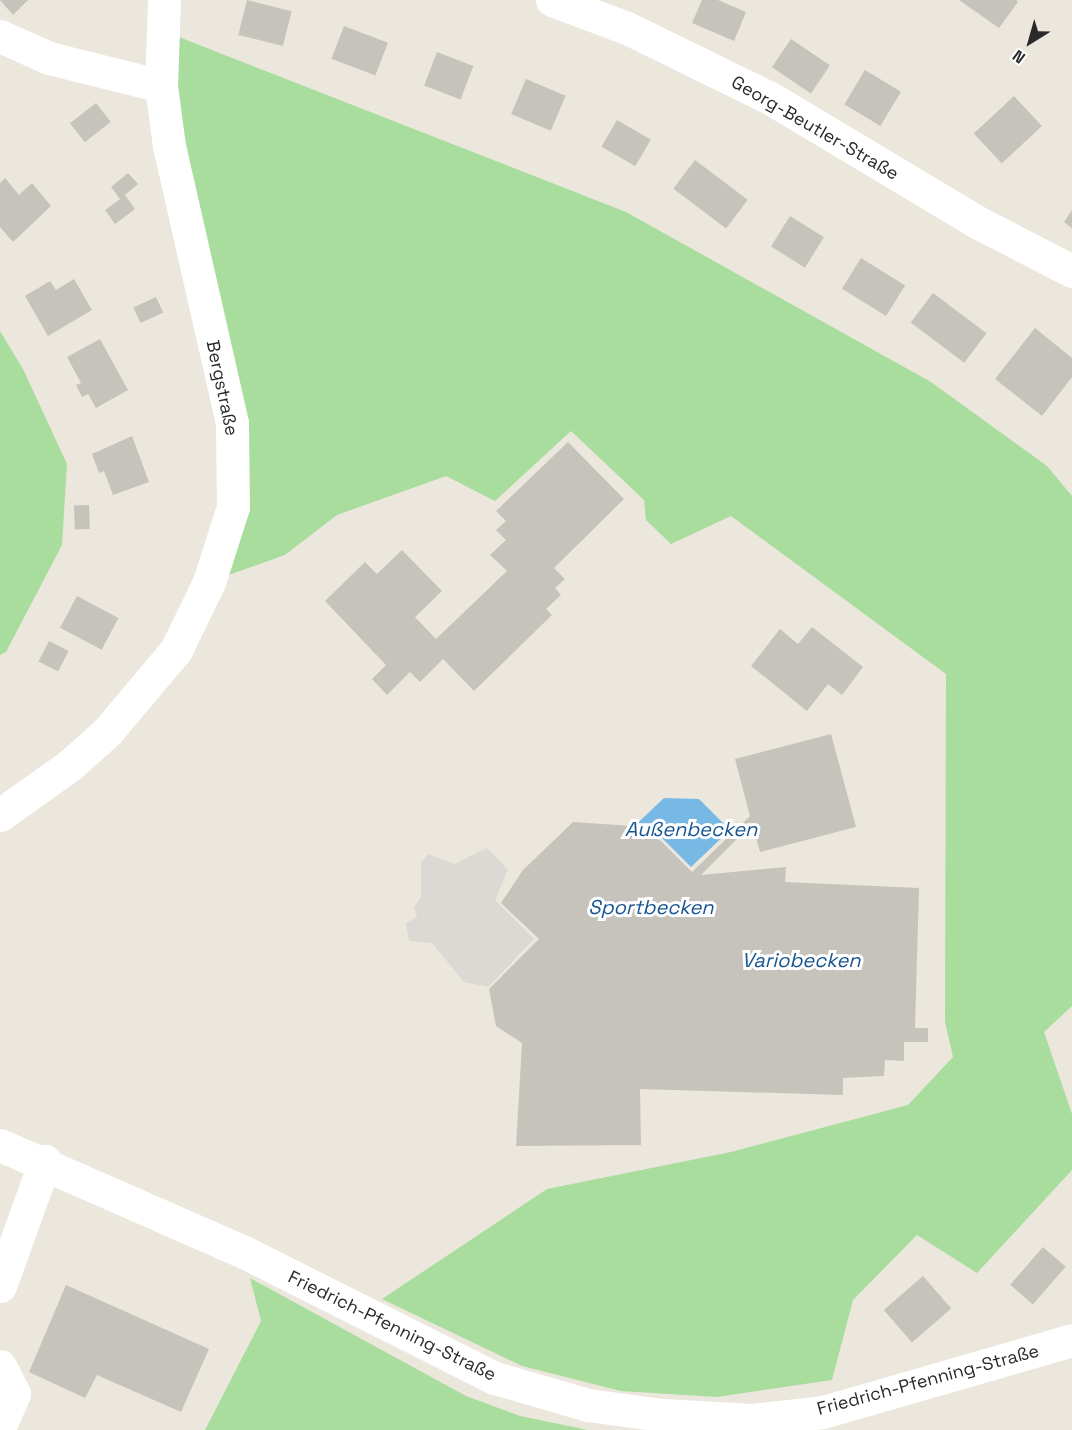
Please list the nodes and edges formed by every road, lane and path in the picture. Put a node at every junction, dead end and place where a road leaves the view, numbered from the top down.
1 (164, 0) edge
2 (552, 0) edge
3 (0, 36) edge
4 (161, 86) junction
5 (1072, 271) edge
6 (4, 811) edge
7 (0, 1144) edge
8 (45, 1161) junction
9 (0, 1286) edge
10 (1072, 1340) edge
11 (0, 1366) edge
12 (0, 1426) edge

1 - 4 street, Bergstraße
2 - 5 street, Georg-Beutler-Straße
3 - 4 street
4 - 6 street, Bergstraße
7 - 8 street, Friedrich-Pfenning-Straße
8 - 9 street
8 - 10 street, Friedrich-Pfenning-Straße
11 - 12 street

